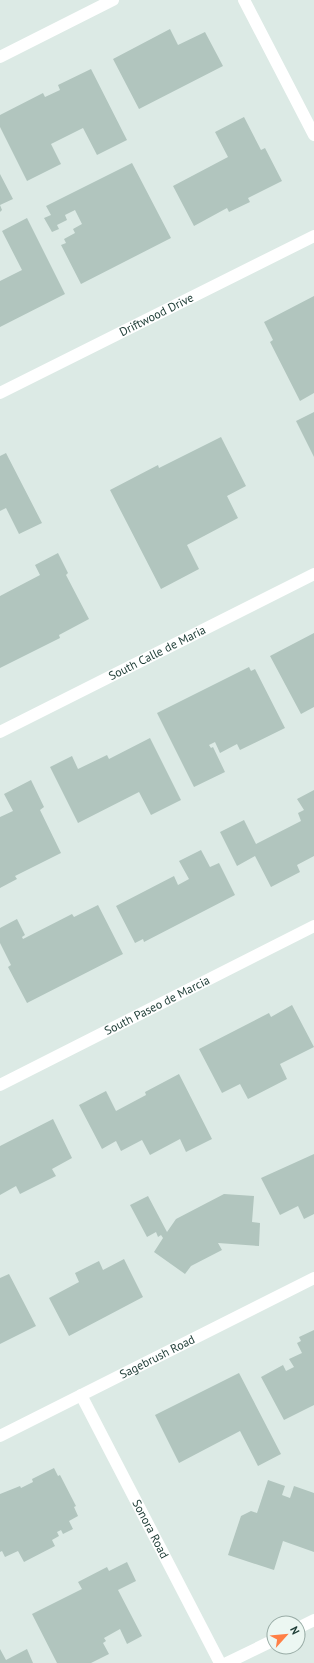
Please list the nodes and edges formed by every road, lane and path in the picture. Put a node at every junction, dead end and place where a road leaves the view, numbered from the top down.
1 (113, 0) edge
2 (244, 0) edge
3 (0, 57) edge
4 (314, 135) edge
5 (314, 236) edge
6 (0, 394) edge
7 (314, 574) edge
8 (0, 732) edge
9 (314, 926) edge
10 (0, 1085) edge
11 (314, 1278) edge
12 (81, 1395) junction
13 (0, 1436) edge
14 (266, 1644) edge
15 (220, 1663) edge
16 (227, 1663) edge

1 - 3 street
2 - 4 street
5 - 6 street, Driftwood Drive
7 - 8 street, South Calle de Maria
9 - 10 street, South Paseo de Marcia
11 - 12 street, Sagebrush Road
12 - 13 street, Sagebrush Road
12 - 15 street, Sonora Road
14 - 16 street

